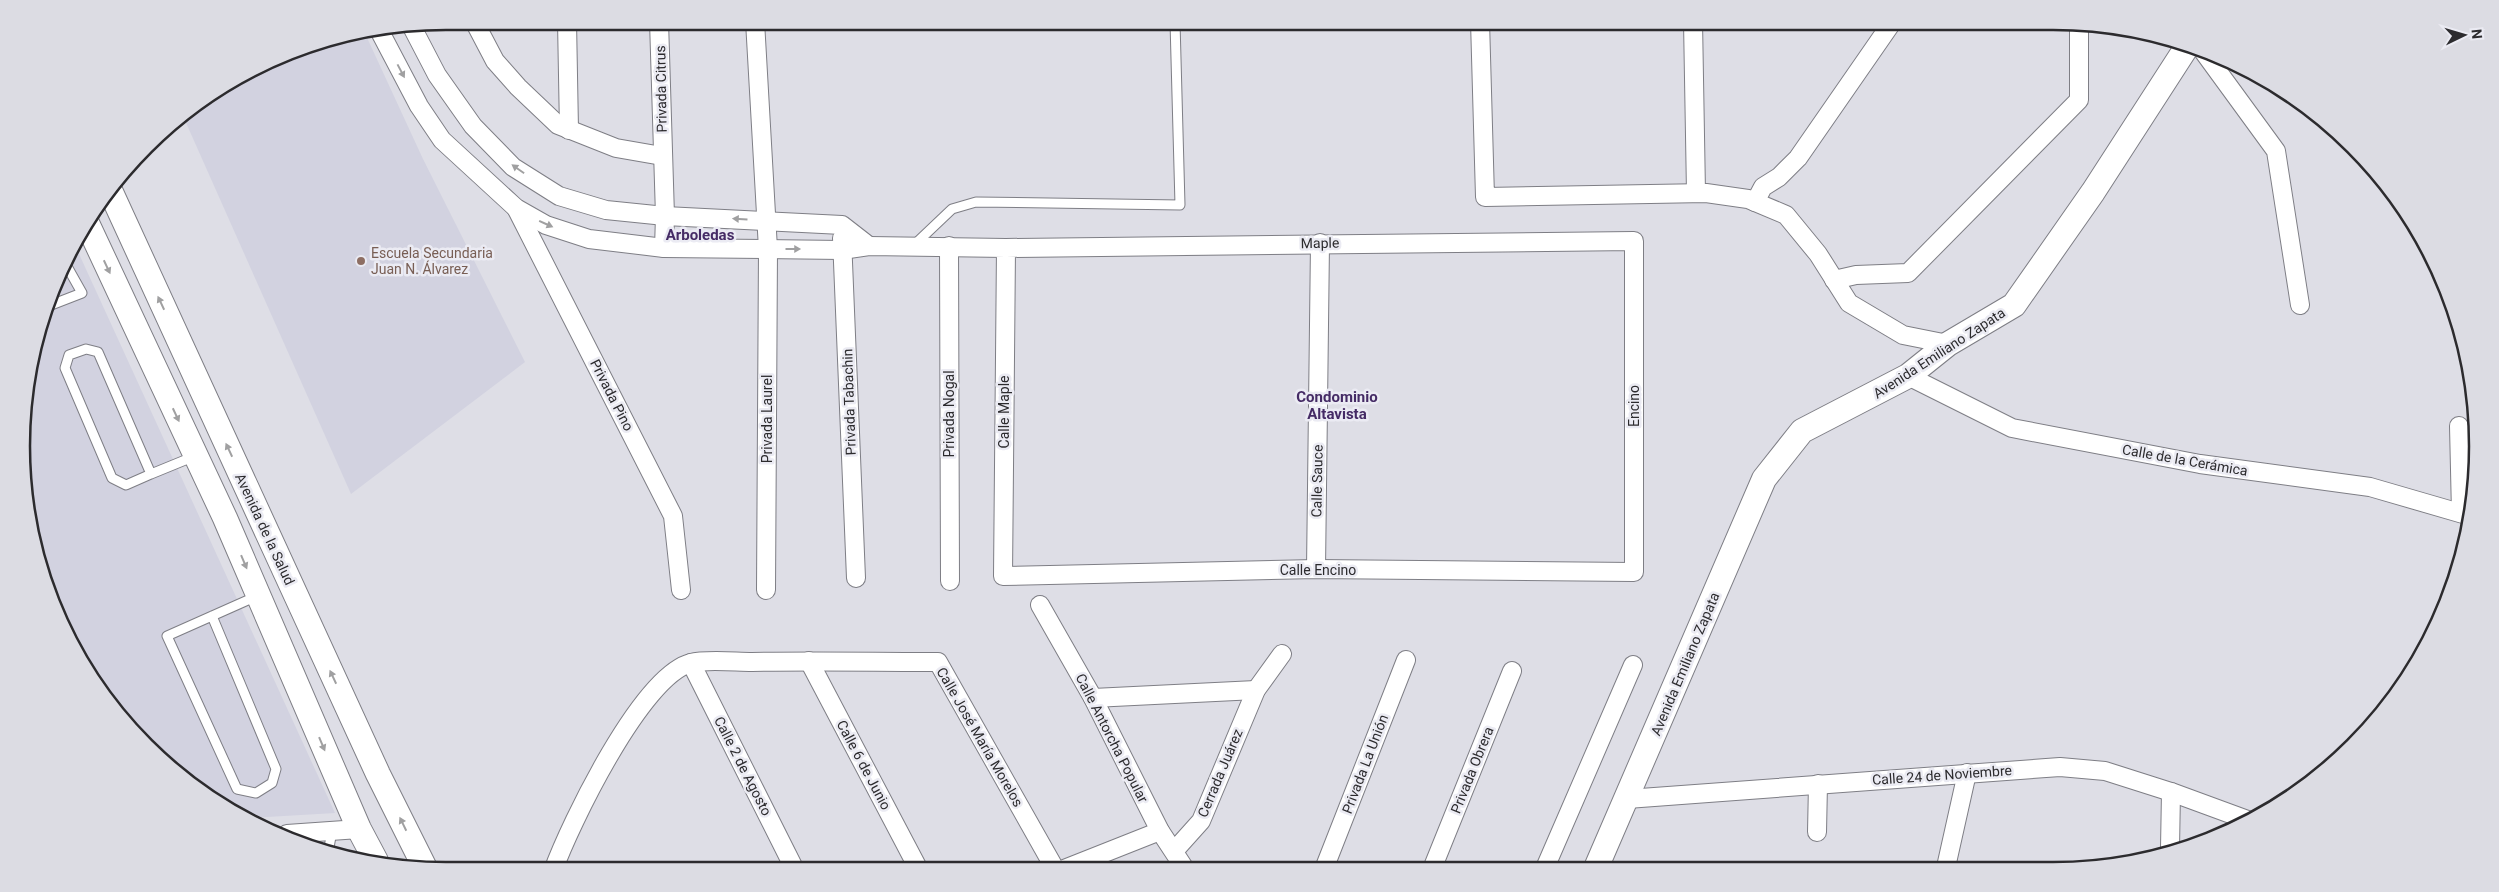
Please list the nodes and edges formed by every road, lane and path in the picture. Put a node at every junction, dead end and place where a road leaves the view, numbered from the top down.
1 (479, 30) edge
2 (567, 30) edge
3 (659, 30) edge
4 (755, 30) edge
5 (1175, 30) edge
6 (1480, 30) edge
7 (1693, 30) edge
8 (1887, 30) edge
9 (2079, 31) edge
10 (414, 32) edge
11 (382, 35) edge
12 (2184, 51) edge
13 (2211, 61) edge
14 (569, 130) junction
15 (662, 156) junction
16 (1696, 194) junction
17 (113, 197) edge
18 (1755, 202) junction
19 (516, 208) junction
20 (665, 216) junction
21 (766, 221) junction
22 (842, 226) junction
23 (91, 231) edge
24 (1634, 241) joint
25 (1320, 242) junction
26 (869, 246) junction
27 (912, 246) junction
28 (949, 246) junction
29 (664, 248) junction
30 (1006, 248) junction
31 (768, 249) junction
32 (842, 250) junction
33 (69, 270) edge
34 (1834, 280) junction
35 (55, 303) edge
36 (2300, 305) dead end
37 (1948, 344) junction
38 (1908, 376) junction
39 (2459, 426) dead end
40 (195, 456) junction
41 (152, 474) junction
42 (2465, 501) edge
43 (2463, 514) edge
44 (1316, 569) junction
45 (1634, 572) joint
46 (1003, 576) joint
47 (856, 578) dead end
48 (950, 581) dead end
49 (681, 590) dead end
50 (766, 590) dead end
51 (258, 595) junction
52 (1040, 605) dead end
53 (212, 616) junction
54 (1282, 654) dead end
55 (1406, 660) dead end
56 (809, 661) junction
57 (691, 663) junction
58 (1633, 665) dead end
59 (1512, 671) dead end
60 (1256, 690) junction
61 (1093, 698) junction
62 (1968, 774) junction
63 (1818, 784) junction
64 (2171, 792) junction
65 (1626, 799) junction
66 (2237, 819) edge
67 (358, 829) junction
68 (332, 831) junction
69 (1160, 831) junction
70 (1817, 832) dead end
71 (296, 833) edge
72 (329, 845) edge
73 (2170, 845) edge
74 (1175, 850) junction
75 (372, 855) edge
76 (422, 861) edge
77 (557, 862) edge
78 (791, 862) edge
79 (915, 862) edge
80 (1051, 862) edge
81 (1082, 862) edge
82 (1181, 862) edge
83 (1327, 862) edge
84 (1435, 862) edge
85 (1548, 862) edge
86 (1599, 862) edge
87 (1947, 862) edge

1 - 14 street
2 - 14 street
3 - 15 street, Privada Citrus
4 - 21 street
5 - 27 lane
6 - 16 street
7 - 16 street
8 - 18 street
9 - 34 street
20 -> 10 street
11 -> 19 street
12 - 37 street, Avenida Emiliano Zapata
13 - 36 street
14 - 15 street
15 - 20 street, Privada Citrus
16 - 18 street
76 -> 17 street, Avenida de la Salud
18 - 34 street
19 -> 29 street, Maple
19 - 49 street, Privada Pino
21 -> 20 street
20 - 29 street, Privada Citrus
21 - 22 street
21 - 31 street, Privada Laurel
22 - 26 street
22 - 32 street, Privada Tabachin
23 -> 40 street
24 - 25 street, Maple
24 - 45 street, Encino
25 - 30 street, Maple
25 - 44 street, Calle Sauce
26 - 27 street, Maple
26 - 32 street, Maple
27 - 28 street, Maple
28 - 30 street, Maple
28 - 48 street, Privada Nogal
29 - 31 street, Maple
30 - 46 street, Calle Maple
31 -> 32 street, Maple
31 - 50 street, Privada Laurel
32 - 47 street, Privada Tabachin
33 - 35 lane
34 - 37 street
37 - 38 street, Avenida Emiliano Zapata
38 - 43 street, Calle de la Cerámica
38 - 65 street, Avenida Emiliano Zapata
39 - 42 street
40 - 41 lane
40 -> 51 street
41 - 41 lane
44 - 45 street, Calle Encino
44 - 46 street, Calle Encino
51 - 53 lane
51 -> 67 street
52 - 61 street, Calle Antorcha Popular
53 - 53 lane
54 - 60 street, Cerrada Juárez
55 - 83 street, Privada La Unión
56 - 57 street, Calle José María Morelos
56 - 79 street, Calle 6 de Junio
56 - 80 street, Calle José María Morelos
57 - 77 street
57 - 78 street, Calle 2 de Agosto
58 - 85 street
59 - 84 street, Privada Obrera
60 - 61 street
60 - 74 street, Cerrada Juárez
61 - 69 street, Calle Antorcha Popular
62 - 63 street, Calle 24 de Noviembre
62 - 64 street, Calle 24 de Noviembre
62 - 87 street
63 - 65 street, Calle 24 de Noviembre
63 - 70 street
64 - 66 street, Calle 24 de Noviembre
64 - 73 street
65 - 86 street, Avenida Emiliano Zapata
67 - 68 street
67 - 75 street
68 - 71 street
68 - 72 lane
69 - 74 street, Calle Antorcha Popular
69 - 81 street
74 - 82 street, Calle Antorcha Popular

